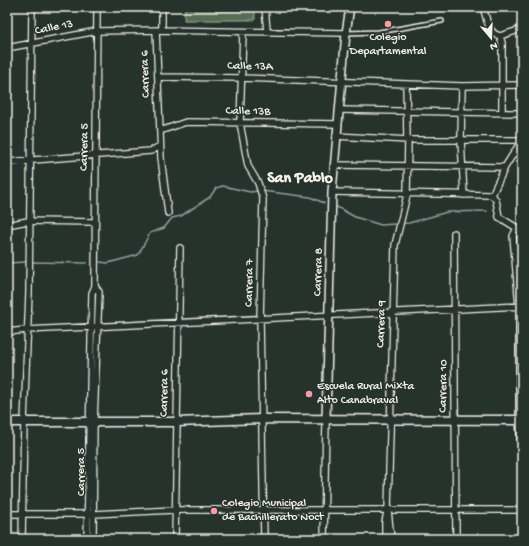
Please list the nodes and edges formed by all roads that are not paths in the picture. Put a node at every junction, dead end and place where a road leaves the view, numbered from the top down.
1 (32, 7) edge
2 (97, 7) edge
3 (162, 7) edge
4 (265, 7) edge
5 (350, 7) edge
6 (483, 7) edge
7 (442, 21) dead end
8 (522, 29) edge
9 (159, 30) junction
10 (97, 31) junction
11 (267, 31) junction
12 (242, 32) junction
13 (346, 33) junction
14 (500, 36) junction
15 (31, 43) junction
16 (7, 48) edge
17 (158, 77) junction
18 (241, 78) junction
19 (343, 81) junction
20 (406, 84) junction
21 (502, 84) junction
22 (522, 85) edge
23 (462, 86) junction
24 (339, 110) junction
25 (407, 112) junction
26 (461, 112) junction
27 (502, 112) junction
28 (522, 114) edge
29 (240, 123) junction
30 (338, 124) junction
31 (160, 131) junction
32 (336, 136) junction
33 (408, 139) junction
34 (461, 140) junction
35 (522, 140) edge
36 (160, 146) junction
37 (151, 151) junction
38 (96, 155) junction
39 (160, 158) junction
40 (29, 160) junction
41 (7, 162) edge
42 (334, 165) junction
43 (408, 165) junction
44 (462, 166) junction
45 (505, 167) junction
46 (332, 192) junction
47 (407, 195) junction
48 (464, 195) junction
49 (492, 195) junction
50 (168, 213) dead end
51 (28, 221) junction
52 (95, 222) junction
53 (7, 225) edge
54 (520, 227) edge
55 (454, 233) dead end
56 (180, 248) dead end
57 (520, 306) edge
58 (456, 310) junction
59 (393, 313) junction
60 (328, 316) junction
61 (260, 320) junction
62 (178, 324) junction
63 (95, 327) junction
64 (26, 330) junction
65 (7, 332) edge
66 (262, 419) junction
67 (521, 419) edge
68 (326, 420) junction
69 (390, 420) junction
70 (454, 420) junction
71 (91, 421) junction
72 (7, 422) edge
73 (24, 422) junction
74 (176, 422) junction
75 (522, 461) edge
76 (325, 509) junction
77 (456, 509) junction
78 (174, 510) junction
79 (264, 510) junction
80 (388, 510) junction
81 (522, 510) edge
82 (7, 514) edge
83 (22, 514) junction
84 (90, 514) junction
85 (22, 539) edge
86 (87, 539) edge
87 (93, 539) edge
88 (175, 539) edge
89 (264, 539) edge
90 (324, 539) edge
91 (385, 539) edge
92 (391, 539) edge
93 (456, 539) edge

1 - 15 street
2 - 10 street, Carrera 5
3 - 9 street, Carrera 6
4 - 11 street
5 - 13 street, Carrera 8
6 - 14 street
7 - 13 lane
8 - 14 street
9 - 10 street, Calle 13
9 - 12 street, Calle 13
9 - 17 street, Carrera 6
10 - 15 street, Calle 13
10 - 38 street, Carrera 5
11 - 12 street, Calle 13
11 - 13 street, Calle 13
12 - 18 street, Carrera 7
13 - 19 street, Carrera 8
14 - 21 street
15 - 16 street, Calle 13
15 - 40 street
17 - 18 street, Calle 13A
17 - 31 street, Carrera 6
18 - 19 street, Calle 13A
18 - 29 street, Carrera 7
19 - 20 street, Calle 13A
19 - 24 street, Carrera 8
20 - 23 street, Calle 13A
20 - 25 street, Carrera 9
21 - 22 street, Calle 13A
21 - 23 street, Calle 13A
21 - 27 street
23 - 26 street
24 - 25 street
24 - 30 street, Carrera 8
25 - 26 street
25 - 33 street, Carrera 9
26 - 27 street
26 - 34 street
27 - 28 street
29 - 30 street, Calle 13B
29 - 31 street, Calle 13B
29 - 61 street, Carrera 7
30 - 32 street, Carrera 8
31 - 36 street, Carrera 6
32 - 33 street
32 - 42 street, Carrera 8
33 - 34 street
33 - 43 street, Carrera 9
34 - 35 street
34 - 44 street
35 - 45 street
36 - 37 street
36 - 39 street, Carrera 6
37 - 38 street
37 - 39 street
38 - 40 street
38 - 52 street, Carrera 5
39 - 50 street, Carrera 6
40 - 41 street
40 - 51 street
42 - 43 street
42 - 46 street, Carrera 8
43 - 44 street
43 - 47 street, Carrera 9
44 - 45 street
44 - 48 street
45 - 49 street
46 - 47 street
46 - 60 street, Carrera 8
47 - 48 street
47 - 59 street, Carrera 9
48 - 49 street
49 - 54 street
51 - 52 street
51 - 53 street
51 - 64 street
52 - 63 street, Carrera 5
54 - 57 street
55 - 58 street, Carrera 10
56 - 62 street, Carrera 6
57 - 58 street
57 - 67 street
58 - 59 street
58 - 70 street, Carrera 10
59 - 60 street
59 - 69 street, Carrera 9
60 - 61 street
60 - 68 street, Carrera 8
61 - 62 street
61 - 66 street, Carrera 7
62 - 63 street
62 - 74 street, Carrera 6
63 - 64 street
63 - 71 street, Carrera 5
64 - 65 street
64 - 73 street
66 - 68 main road
66 - 74 main road
66 - 79 street, Carrera 7
67 - 70 main road
67 - 75 street
68 - 69 main road
68 - 76 street, Carrera 8
69 - 70 main road
69 - 80 street, Carrera 9
70 - 77 street, Carrera 10
71 - 73 main road
71 - 74 main road
71 - 84 street, Carrera 5
72 - 73 main road
73 - 83 street
74 - 78 street, Carrera 6
76 - 79 street
76 - 80 street
76 - 90 street, Carrera 8
77 - 80 street
77 - 81 street
77 - 93 street, Carrera 10
78 - 79 street
78 - 84 street
78 - 88 street, Carrera 6
79 - 89 street, Carrera 7
80 - 91 street, Carrera 9
80 - 92 street, Carrera 9
82 - 83 street
83 - 84 street
83 - 85 street
84 - 86 street, Carrera 5
84 - 87 street, Carrera 5

